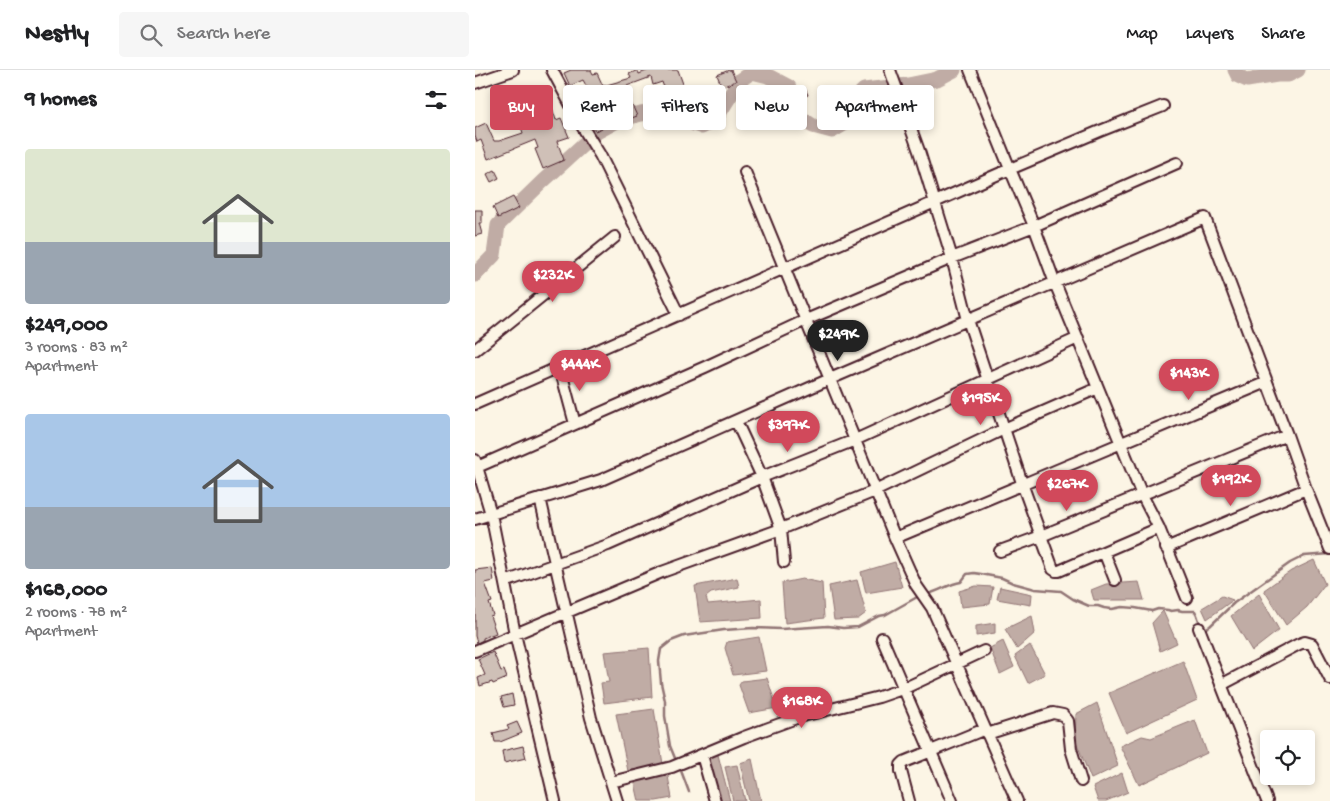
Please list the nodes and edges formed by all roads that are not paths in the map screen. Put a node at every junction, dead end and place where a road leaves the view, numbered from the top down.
1 (513, 70) edge
2 (552, 70) edge
3 (971, 70) edge
4 (891, 74) edge
5 (475, 83) edge
6 (1163, 106) dead end
7 (1177, 163) dead end
8 (1010, 169) junction
9 (745, 172) dead end
10 (934, 202) junction
11 (1034, 226) junction
12 (615, 237) dead end
13 (952, 258) junction
14 (785, 268) junction
15 (1055, 283) junction
16 (679, 315) junction
17 (806, 320) junction
18 (968, 320) junction
19 (1077, 338) junction
20 (475, 350) edge
21 (560, 368) junction
22 (830, 379) junction
23 (987, 379) junction
24 (1267, 382) junction
25 (1098, 388) junction
26 (475, 404) edge
27 (736, 421) junction
28 (575, 424) junction
29 (1004, 429) junction
30 (1287, 435) junction
31 (855, 440) junction
32 (1121, 443) junction
33 (476, 465) edge
34 (762, 477) junction
35 (1022, 484) junction
36 (1306, 489) junction
37 (875, 490) junction
38 (1142, 495) junction
39 (540, 498) junction
40 (491, 514) junction
41 (475, 519) edge
42 (1159, 528) junction
43 (781, 529) junction
44 (1041, 536) junction
45 (895, 538) junction
46 (1166, 548) junction
47 (1330, 549) edge
48 (1000, 550) dead end
49 (1104, 552) junction
50 (784, 562) dead end
51 (555, 564) junction
52 (1115, 580) dead end
53 (505, 582) junction
54 (1187, 598) dead end
55 (566, 613) junction
56 (1199, 628) dead end
57 (515, 634) junction
58 (882, 638) dead end
59 (475, 651) edge
60 (984, 651) dead end
61 (957, 664) junction
62 (1330, 679) edge
63 (1221, 685) junction
64 (905, 688) junction
65 (986, 732) junction
66 (931, 750) junction
67 (702, 756) junction
68 (1081, 781) dead end
69 (611, 782) junction
70 (555, 801) edge
71 (617, 801) edge
72 (715, 801) edge
73 (909, 801) edge
74 (953, 801) edge
75 (1017, 801) edge
76 (1267, 801) edge

1 - 5 street
2 - 16 street
3 - 8 street
4 - 10 street
6 - 8 street
7 - 11 street
8 - 10 street
8 - 11 street
9 - 14 street
10 - 13 street
10 - 14 street
11 - 13 street
11 - 15 street
12 - 20 street
13 - 17 street
13 - 18 street
14 - 16 street
14 - 17 street
15 - 18 street
15 - 19 street
15 - 24 street
16 - 21 street
17 - 22 street
17 - 28 street
18 - 22 street
18 - 23 street
19 - 23 street
19 - 25 street
21 - 26 street
21 - 28 street
22 - 27 street
22 - 31 street
23 - 29 street
23 - 31 street
24 - 30 street
24 - 32 street
25 - 29 street
25 - 32 street
27 - 34 street
27 - 39 street
28 - 33 street
29 - 35 street
29 - 37 street
30 - 36 street
30 - 38 street
31 - 34 street
31 - 37 street
32 - 35 street
32 - 38 street
33 - 40 street
34 - 43 street
34 - 51 street
35 - 44 street
35 - 45 street
36 - 46 street
36 - 47 street
37 - 43 street
37 - 45 street
38 - 42 street
38 - 44 street
39 - 40 street
39 - 51 street
40 - 41 street
40 - 53 street
42 - 46 street
42 - 49 street
43 - 50 street
43 - 55 street
44 - 48 street
44 - 49 street
45 - 61 street
46 - 54 street
49 - 52 street
51 - 53 street
51 - 55 street
53 - 57 street
55 - 57 street
55 - 69 street
56 - 63 street
57 - 59 street
57 - 70 street
58 - 64 street
60 - 61 street
61 - 64 street
61 - 65 street
62 - 63 street
63 - 76 street
64 - 66 street
64 - 67 street
65 - 66 street
65 - 68 street
65 - 75 street
66 - 73 street
66 - 74 street
67 - 69 street
67 - 72 street
69 - 71 street

